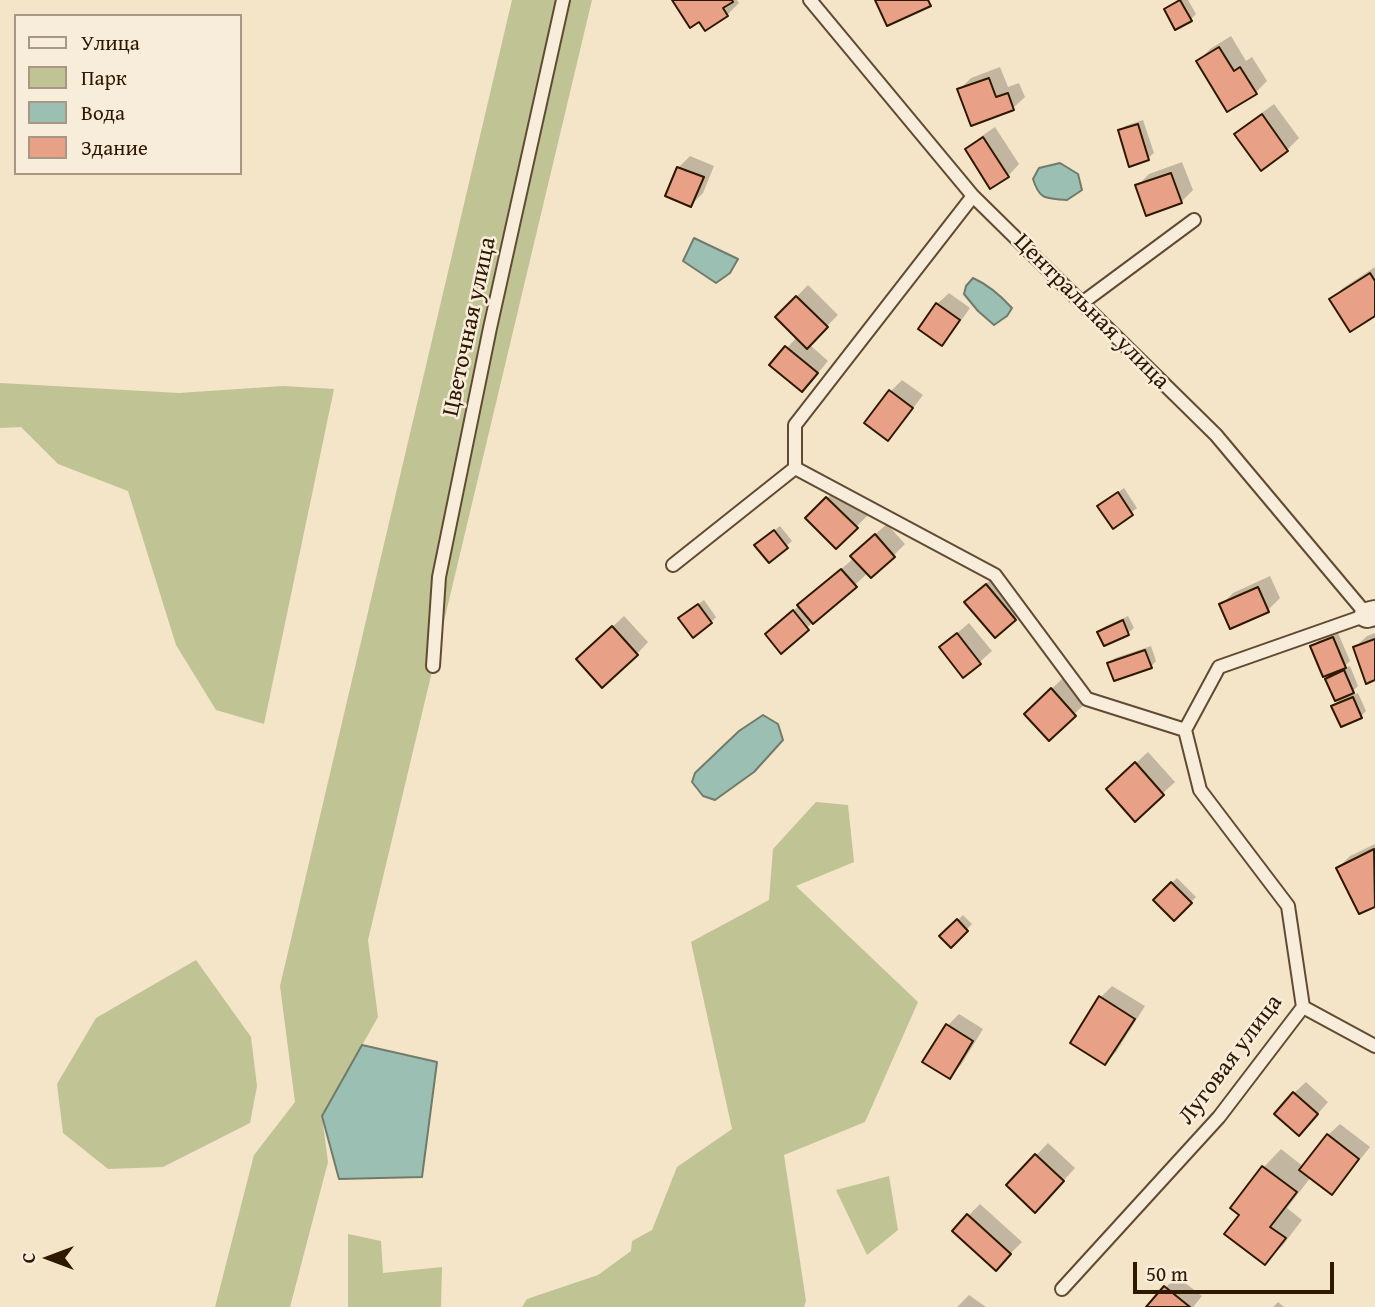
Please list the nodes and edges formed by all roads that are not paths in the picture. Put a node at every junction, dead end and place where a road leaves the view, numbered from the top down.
1 (564, 0) edge
2 (810, 0) edge
3 (973, 196) junction
4 (1194, 220) dead end
5 (1082, 303) junction
6 (795, 468) junction
7 (673, 565) dead end
8 (1371, 614) edge
9 (433, 666) dead end
10 (1185, 730) junction
11 (1303, 1007) junction
12 (1375, 1046) edge
13 (1062, 1289) dead end

1 - 9 lane, Цветочная улица
2 - 3 lane, Центральная улица
3 - 5 lane, Центральная улица
3 - 6 lane
4 - 5 lane
5 - 8 lane, Центральная улица
6 - 7 lane
6 - 10 lane
8 - 10 lane
10 - 11 lane, Луговая улица
11 - 12 lane
11 - 13 lane, Луговая улица

